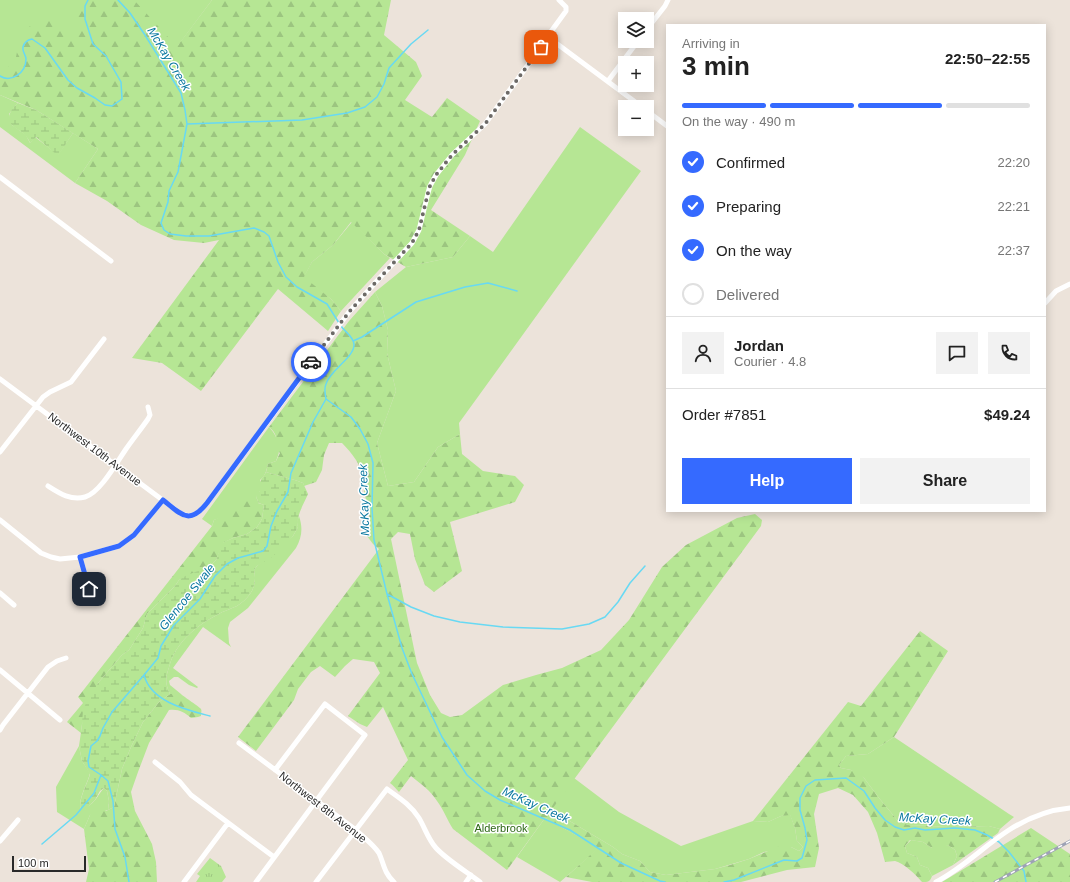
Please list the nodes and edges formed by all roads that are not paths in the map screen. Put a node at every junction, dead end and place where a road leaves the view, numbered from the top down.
1 (559, 0) edge
2 (668, 0) edge
3 (654, 20) edge
4 (546, 42) junction
5 (633, 48) edge
6 (608, 81) junction
7 (633, 100) edge
8 (654, 116) edge
9 (666, 125) edge
10 (0, 178) edge
11 (110, 261) dead end
12 (1070, 284) edge
13 (1046, 303) edge
14 (104, 338) dead end
15 (0, 379) edge
16 (36, 405) junction
17 (148, 407) dead end
18 (0, 452) edge
19 (116, 465) junction
20 (48, 486) dead end
21 (163, 500) junction
22 (0, 520) edge
23 (80, 557) junction
24 (89, 589) dead end
25 (0, 593) edge
26 (14, 605) dead end
27 (66, 658) dead end
28 (0, 670) edge
29 (28, 693) junction
30 (60, 720) dead end
31 (0, 730) edge
32 (239, 743) dead end
33 (155, 762) dead end
34 (275, 770) junction
35 (316, 801) junction
36 (1070, 808) edge
37 (18, 820) dead end
38 (228, 824) junction
39 (356, 830) junction
40 (0, 841) edge
41 (274, 857) junction
42 (471, 875) junction
43 (184, 882) edge
44 (256, 882) edge
45 (316, 882) edge
46 (394, 882) edge
47 (466, 882) edge
48 (480, 882) edge
49 (936, 882) edge

1 - 4 street
2 - 3 street
4 - 6 street
4 - 21 street, Northwest 10th Avenue
5 - 6 street
6 - 7 street
8 - 9 street
10 - 11 street
12 - 13 street
14 - 16 street
15 - 16 street, Northwest 10th Avenue
16 - 18 street
16 - 19 street, Northwest 10th Avenue
17 - 19 street
19 - 20 street
19 - 21 street, Northwest 10th Avenue
21 - 23 street
22 - 23 street
23 - 24 street
25 - 26 street
27 - 29 street
28 - 29 street
29 - 30 street
29 - 31 street
32 - 34 street, Northwest 8th Avenue
33 - 38 street
34 - 35 street, Northwest 8th Avenue
34 - 35 street
35 - 39 street, Northwest 8th Avenue
35 - 41 street
36 - 49 street
37 - 40 street
38 - 41 street
38 - 43 street
39 - 42 street
39 - 45 street
39 - 46 street, Northwest 8th Avenue
41 - 44 street
42 - 47 street
42 - 48 street

